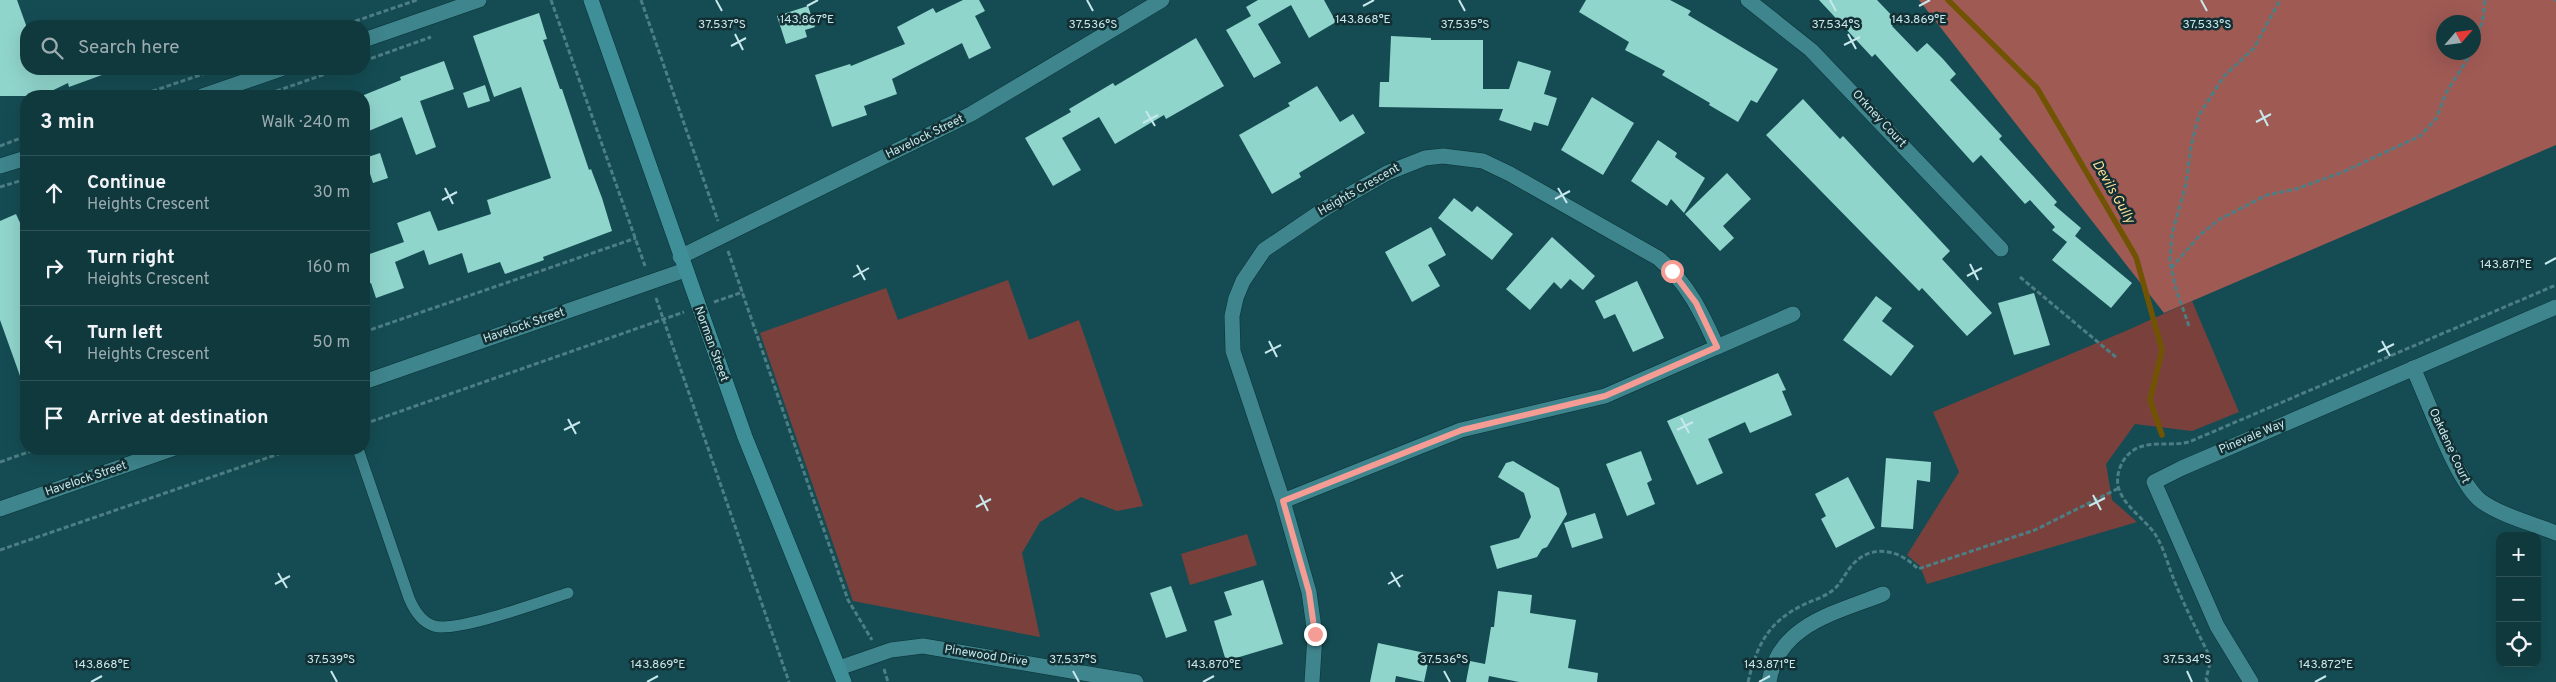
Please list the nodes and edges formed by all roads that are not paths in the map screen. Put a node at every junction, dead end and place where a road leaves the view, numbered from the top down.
1 (479, 0) edge
2 (591, 0) edge
3 (1162, 0) edge
4 (1748, 0) edge
5 (370, 38) edge
6 (263, 75) edge
7 (220, 90) edge
8 (20, 160) edge
9 (0, 166) edge
10 (2001, 248) dead end
11 (682, 263) junction
12 (2556, 307) edge
13 (1794, 314) dead end
14 (1717, 347) junction
15 (2414, 368) junction
16 (370, 380) edge
17 (155, 455) edge
18 (360, 455) edge
19 (1283, 501) junction
20 (0, 509) edge
21 (2556, 533) edge
22 (568, 593) dead end
23 (1883, 594) dead end
24 (841, 675) edge
25 (2249, 681) edge
26 (1136, 682) edge
27 (1312, 682) edge
28 (1769, 682) edge

1 - 5 street
2 - 11 street, Norman Street
3 - 11 street, Havelock Street
4 - 10 street, Orkney Court
6 - 7 street
8 - 9 street
11 - 16 street, Havelock Street
11 - 24 street, Norman Street
12 - 15 street, Pinevale Way
13 - 14 street
14 - 19 street
14 - 19 street, Heights Crescent
15 - 21 street, Oakdene Court
15 - 25 street, Pinevale Way
17 - 20 street, Havelock Street
18 - 22 lane
19 - 27 street, Heights Crescent
23 - 28 street
24 - 26 street, Pinewood Drive

